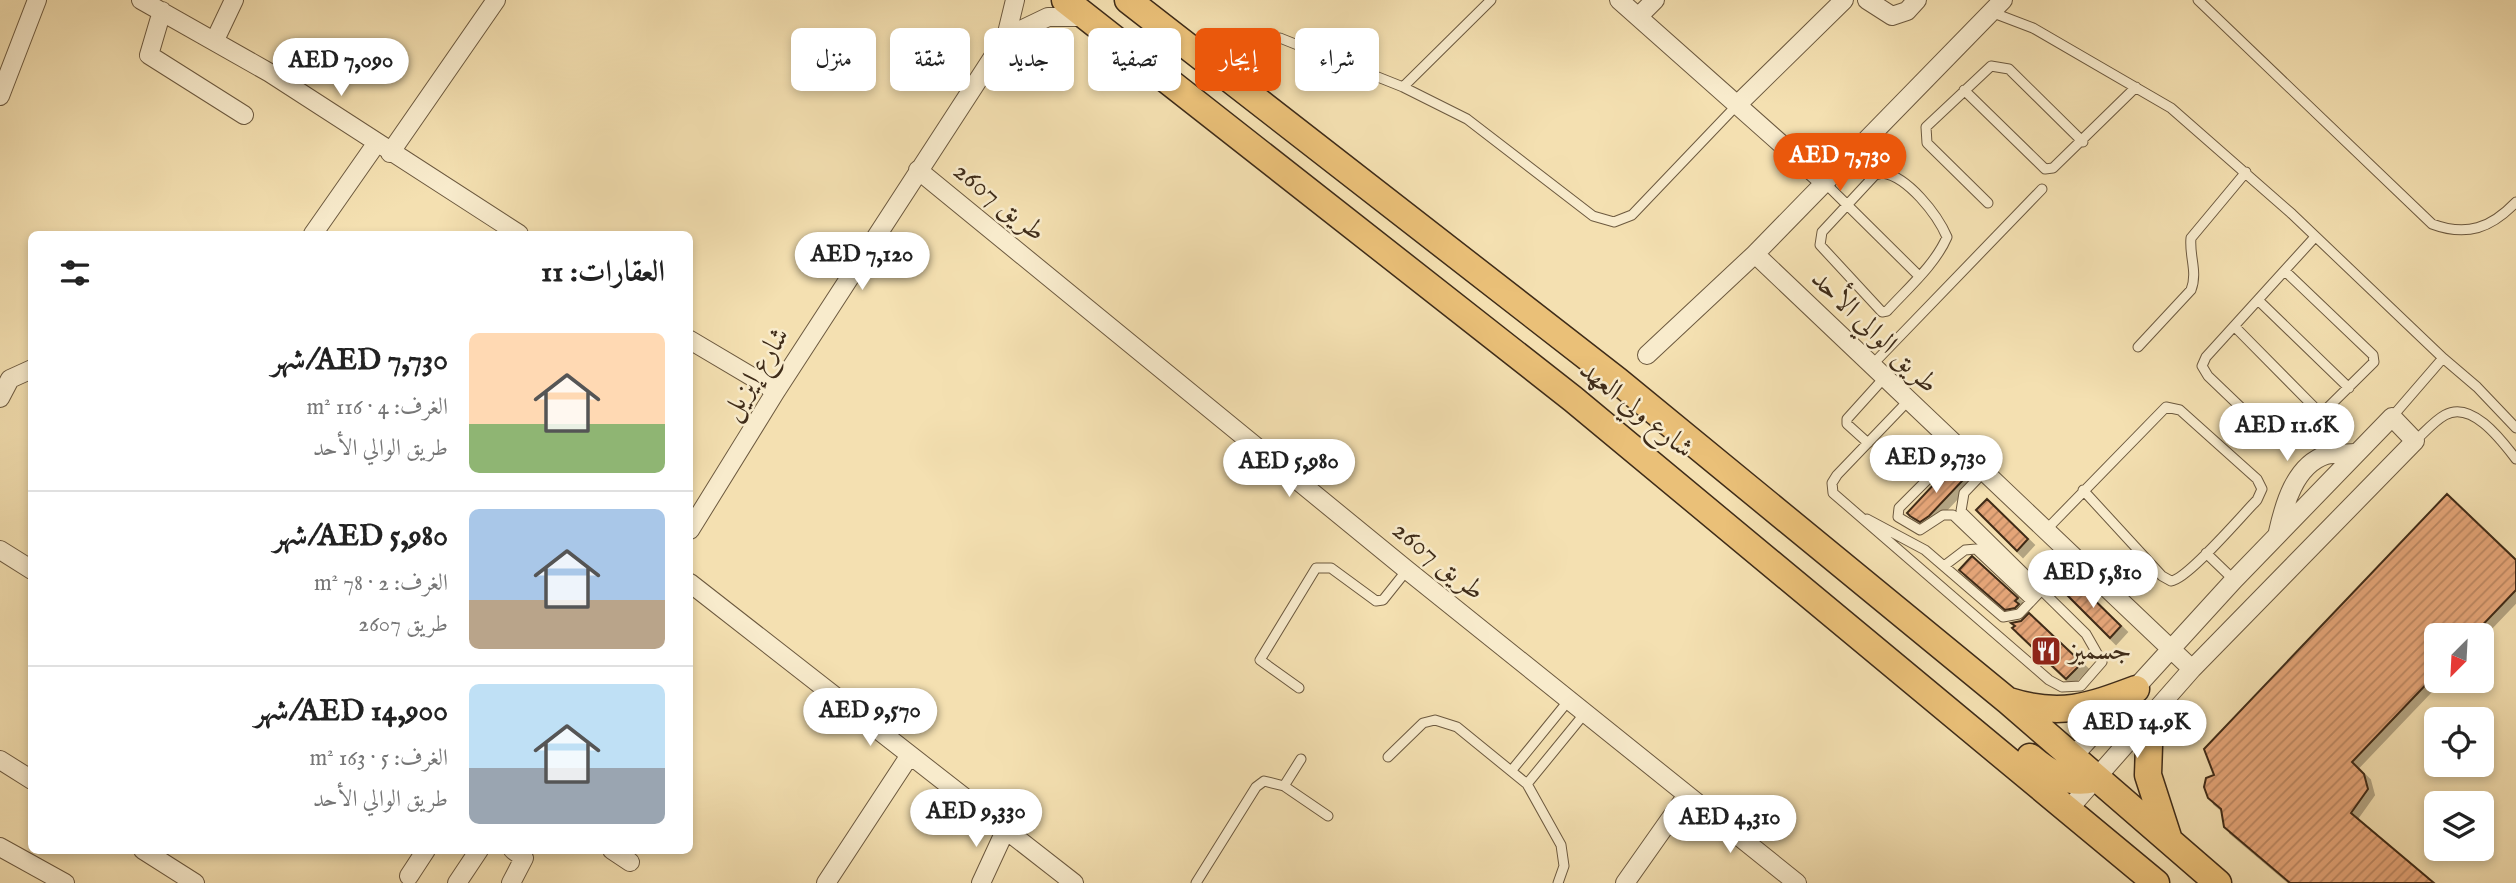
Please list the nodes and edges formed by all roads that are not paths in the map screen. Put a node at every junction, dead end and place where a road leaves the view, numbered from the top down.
1 (37, 0) edge
2 (141, 0) edge
3 (234, 0) edge
4 (496, 0) edge
5 (1015, 0) edge
6 (1128, 0) edge
7 (1491, 0) edge
8 (1619, 0) edge
9 (1655, 0) edge
10 (1844, 0) edge
11 (1867, 0) edge
12 (1917, 0) edge
13 (2198, 0) edge
14 (1997, 6) edge
15 (1075, 8) edge
16 (162, 11) junction
17 (1638, 17) junction
18 (1008, 28) edge
19 (1025, 28) edge
20 (1281, 38) edge
21 (215, 40) junction
22 (984, 70) edge
23 (1403, 87) junction
24 (2136, 87) junction
25 (1964, 89) junction
26 (0, 96) edge
27 (1737, 105) junction
28 (244, 115) dead end
29 (2083, 142) junction
30 (383, 148) junction
31 (918, 170) junction
32 (2246, 172) junction
33 (1824, 182) junction
34 (2042, 189) dead end
35 (2516, 202) edge
36 (1848, 203) junction
37 (1988, 203) dead end
38 (493, 228) edge
39 (315, 231) edge
40 (2315, 237) junction
41 (1755, 254) junction
42 (2285, 271) junction
43 (1919, 276) junction
44 (2258, 300) junction
45 (2234, 326) junction
46 (693, 342) edge
47 (2138, 346) dead end
48 (1647, 355) dead end
49 (2443, 358) junction
50 (28, 371) edge
51 (1878, 371) junction
52 (2348, 388) junction
53 (776, 390) junction
54 (0, 398) edge
55 (1908, 401) junction
56 (2322, 415) junction
57 (2392, 416) junction
58 (2516, 428) edge
59 (2415, 441) junction
60 (1868, 443) junction
61 (1959, 448) junction
62 (2516, 459) edge
63 (1984, 472) junction
64 (2083, 490) junction
65 (1853, 512) junction
66 (693, 525) edge
67 (2045, 531) junction
68 (0, 550) edge
69 (2206, 553) junction
70 (2074, 559) junction
71 (1944, 566) junction
72 (28, 568) edge
73 (1407, 570) junction
74 (2234, 580) junction
75 (693, 585) edge
76 (2040, 593) junction
77 (2170, 650) junction
78 (2192, 669) junction
79 (1299, 688) dead end
80 (2136, 689) junction
81 (1569, 700) junction
82 (2008, 701) junction
83 (1585, 713) junction
84 (2150, 716) junction
85 (910, 755) junction
86 (1388, 757) dead end
87 (1301, 759) dead end
88 (0, 760) edge
89 (1512, 770) junction
90 (2057, 774) junction
91 (28, 778) edge
92 (2094, 779) junction
93 (1527, 784) junction
94 (1284, 786) junction
95 (1687, 795) junction
96 (2068, 810) junction
97 (1328, 816) dead end
98 (1005, 831) junction
99 (2169, 842) junction
100 (0, 847) edge
101 (149, 854) edge
102 (423, 854) edge
103 (476, 854) edge
104 (522, 854) edge
105 (618, 854) edge
106 (629, 862) dead end
107 (409, 876) dead end
108 (65, 883) edge
109 (195, 883) edge
110 (457, 883) edge
111 (511, 883) edge
112 (826, 883) edge
113 (981, 883) edge
114 (1074, 883) edge
115 (1196, 883) edge
116 (1559, 883) edge
117 (1625, 883) edge
118 (1797, 883) edge
119 (2156, 883) edge
120 (2218, 883) edge

1 - 26 street
2 - 16 street
3 - 21 street
4 - 30 street
5 - 18 street, شارع إيزيل
6 - 82 main road, شارع ولي العهد
7 - 23 lane
8 - 17 street
9 - 17 street
10 - 27 street
11 - 12 street
13 - 35 lane
14 - 24 lane
14 - 33 street
15 - 19 street
15 - 90 main road, شارع ولي العهد
16 - 21 street
16 - 28 street
17 - 27 street
20 - 23 lane
21 - 30 street
22 - 31 street, شارع إيزيل
23 - 27 lane
24 - 29 lane
24 - 32 lane
25 - 29 lane
25 - 29 lane
25 - 37 lane
27 - 33 street
30 - 38 street
30 - 39 street
31 - 53 street, شارع إيزيل
31 - 73 street, طريق 2607
32 - 40 lane
32 - 47 lane
33 - 36 lane
33 - 41 street
34 - 51 lane
36 - 43 lane
36 - 43 lane
36 - 43 lane
40 - 42 lane
40 - 49 lane
41 - 48 street
41 - 51 street, طريق الوالي الأحد
42 - 44 lane
42 - 52 lane
44 - 45 lane
44 - 52 lane
45 - 56 lane
45 - 56 lane
46 - 53 street
49 - 57 lane
49 - 58 lane
50 - 54 street
51 - 55 street, طريق الوالي الأحد
51 - 60 lane
52 - 56 lane
53 - 66 street, شارع إيزيل
55 - 60 lane
55 - 61 street, طريق الوالي الأحد
57 - 59 street
57 - 74 street
59 - 62 lane
59 - 78 street
60 - 65 lane
61 - 63 street, طريق الوالي الأحد
61 - 76 lane
63 - 67 street, طريق الوالي الأحد
63 - 76 lane
64 - 67 lane
64 - 69 lane
64 - 69 lane
65 - 71 lane
65 - 76 lane
67 - 70 street, طريق الوالي الأحد
68 - 72 street
69 - 74 lane
70 - 76 lane
70 - 76 lane
70 - 77 street, طريق الوالي الأحد
71 - 76 lane
71 - 76 lane
73 - 79 lane
73 - 81 street, طريق 2607
74 - 77 street
75 - 85 street
77 - 78 street, طريق الوالي الأحد
77 - 80 street
78 - 84 street
80 - 82 main road
80 - 90 street
81 - 83 street, طريق 2607
81 - 89 lane
82 - 90 main road, شارع ولي العهد
83 - 93 lane
83 - 95 street, طريق 2607
84 - 92 street
84 - 99 main road
85 - 98 street
85 - 112 street
86 - 89 lane
87 - 94 lane
88 - 91 street
89 - 93 lane
90 - 92 main road
90 - 96 main road, شارع ولي العهد
92 - 96 street
92 - 99 main road
93 - 116 lane
94 - 97 lane
94 - 115 lane
95 - 117 street
95 - 118 street, طريق 2607
96 - 119 main road, شارع ولي العهد
98 - 113 street
98 - 114 street
99 - 120 main road
100 - 108 street
101 - 109 street
102 - 107 street
103 - 110 street
104 - 111 street
105 - 106 street

